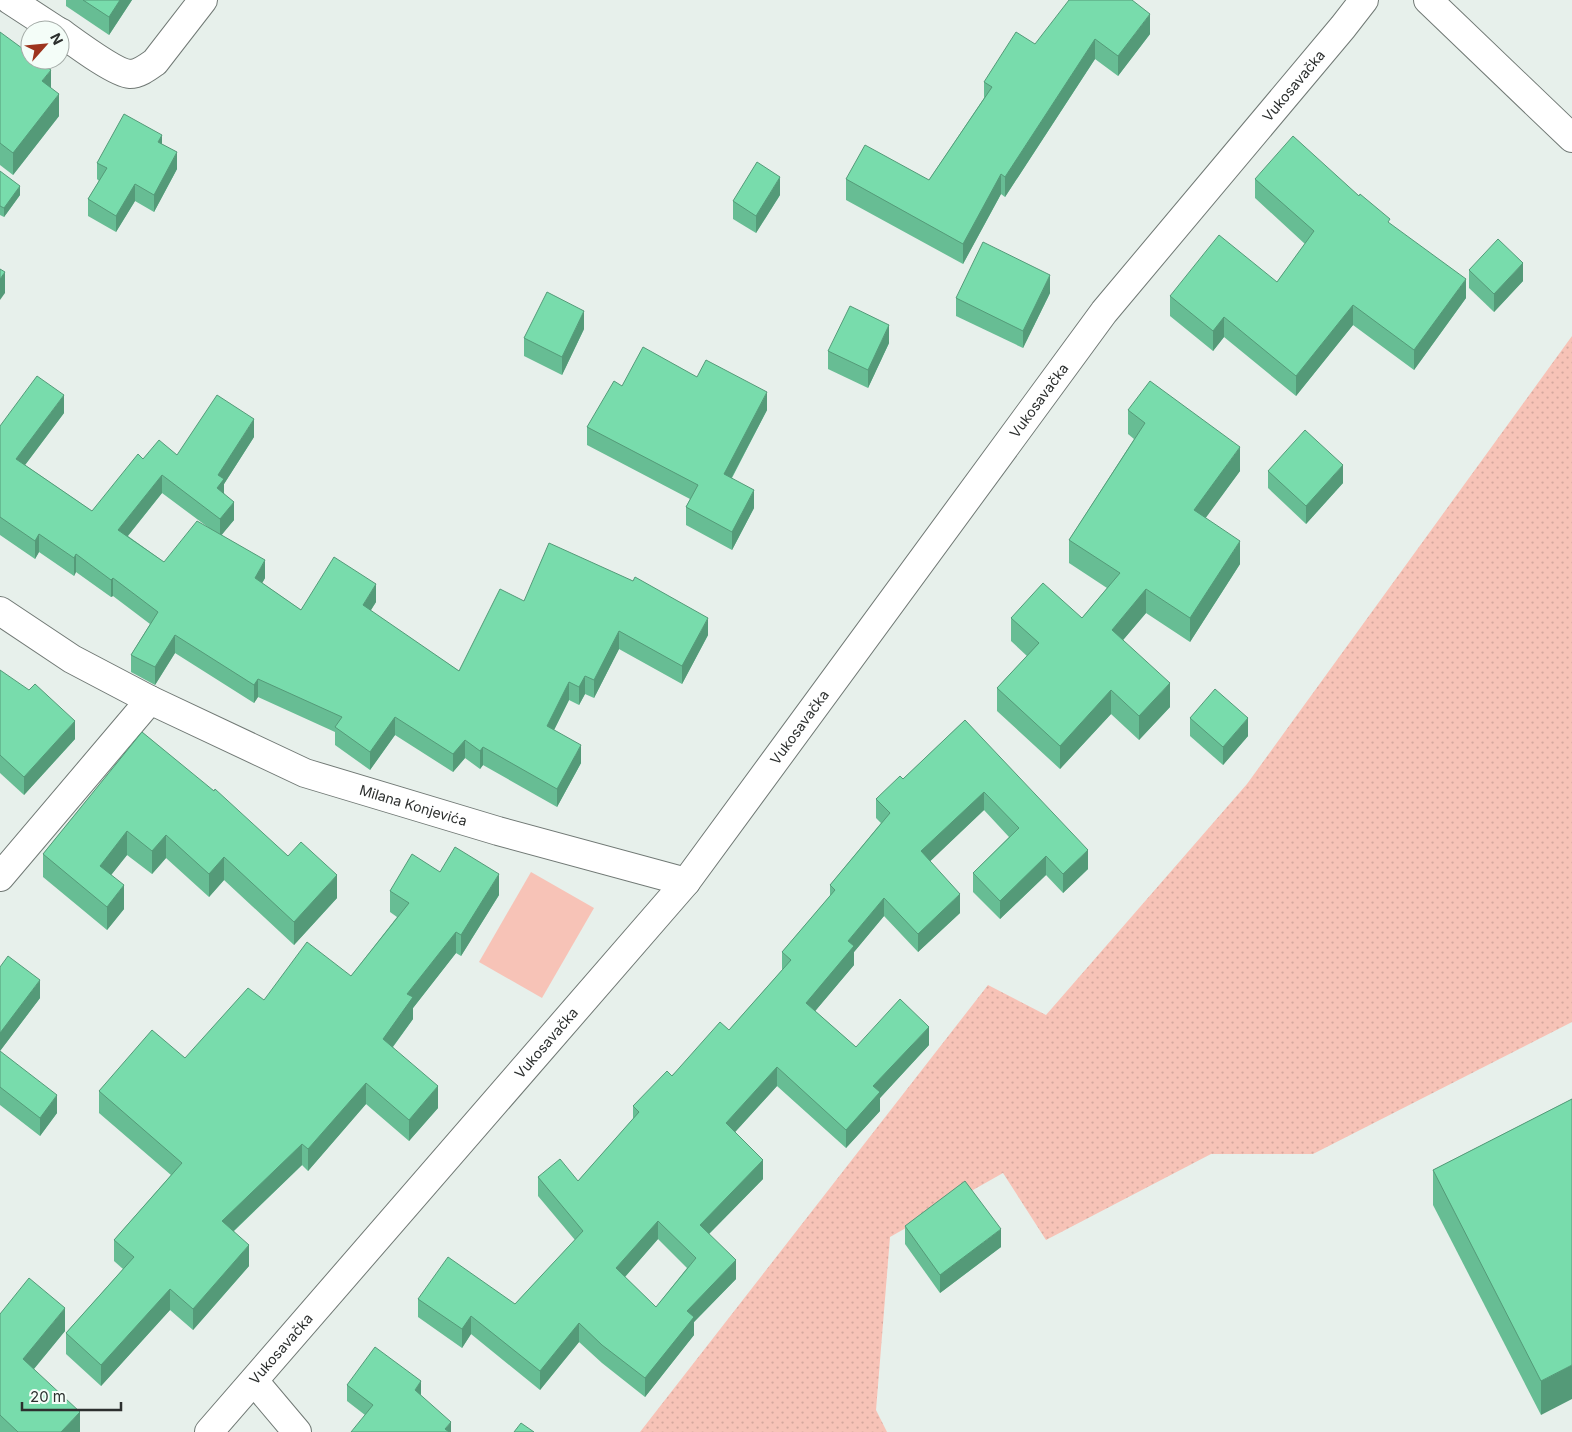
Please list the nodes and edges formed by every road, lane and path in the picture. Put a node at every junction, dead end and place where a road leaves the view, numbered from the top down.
1 (10, 0) edge
2 (203, 0) edge
3 (1364, 0) edge
4 (1428, 0) edge
5 (41, 20) edge
6 (70, 39) edge
7 (1572, 138) edge
8 (0, 611) edge
9 (150, 700) junction
10 (0, 877) edge
11 (686, 882) junction
12 (254, 1381) junction
13 (209, 1432) edge
14 (297, 1432) edge

1 - 5 main road
2 - 6 main road
3 - 11 main road, Vukosavačka
4 - 7 main road
8 - 9 main road, Milana Konjevića
9 - 10 main road
9 - 11 main road, Milana Konjevića
11 - 12 main road, Vukosavačka
12 - 13 main road, Vukosavačka
12 - 14 main road

